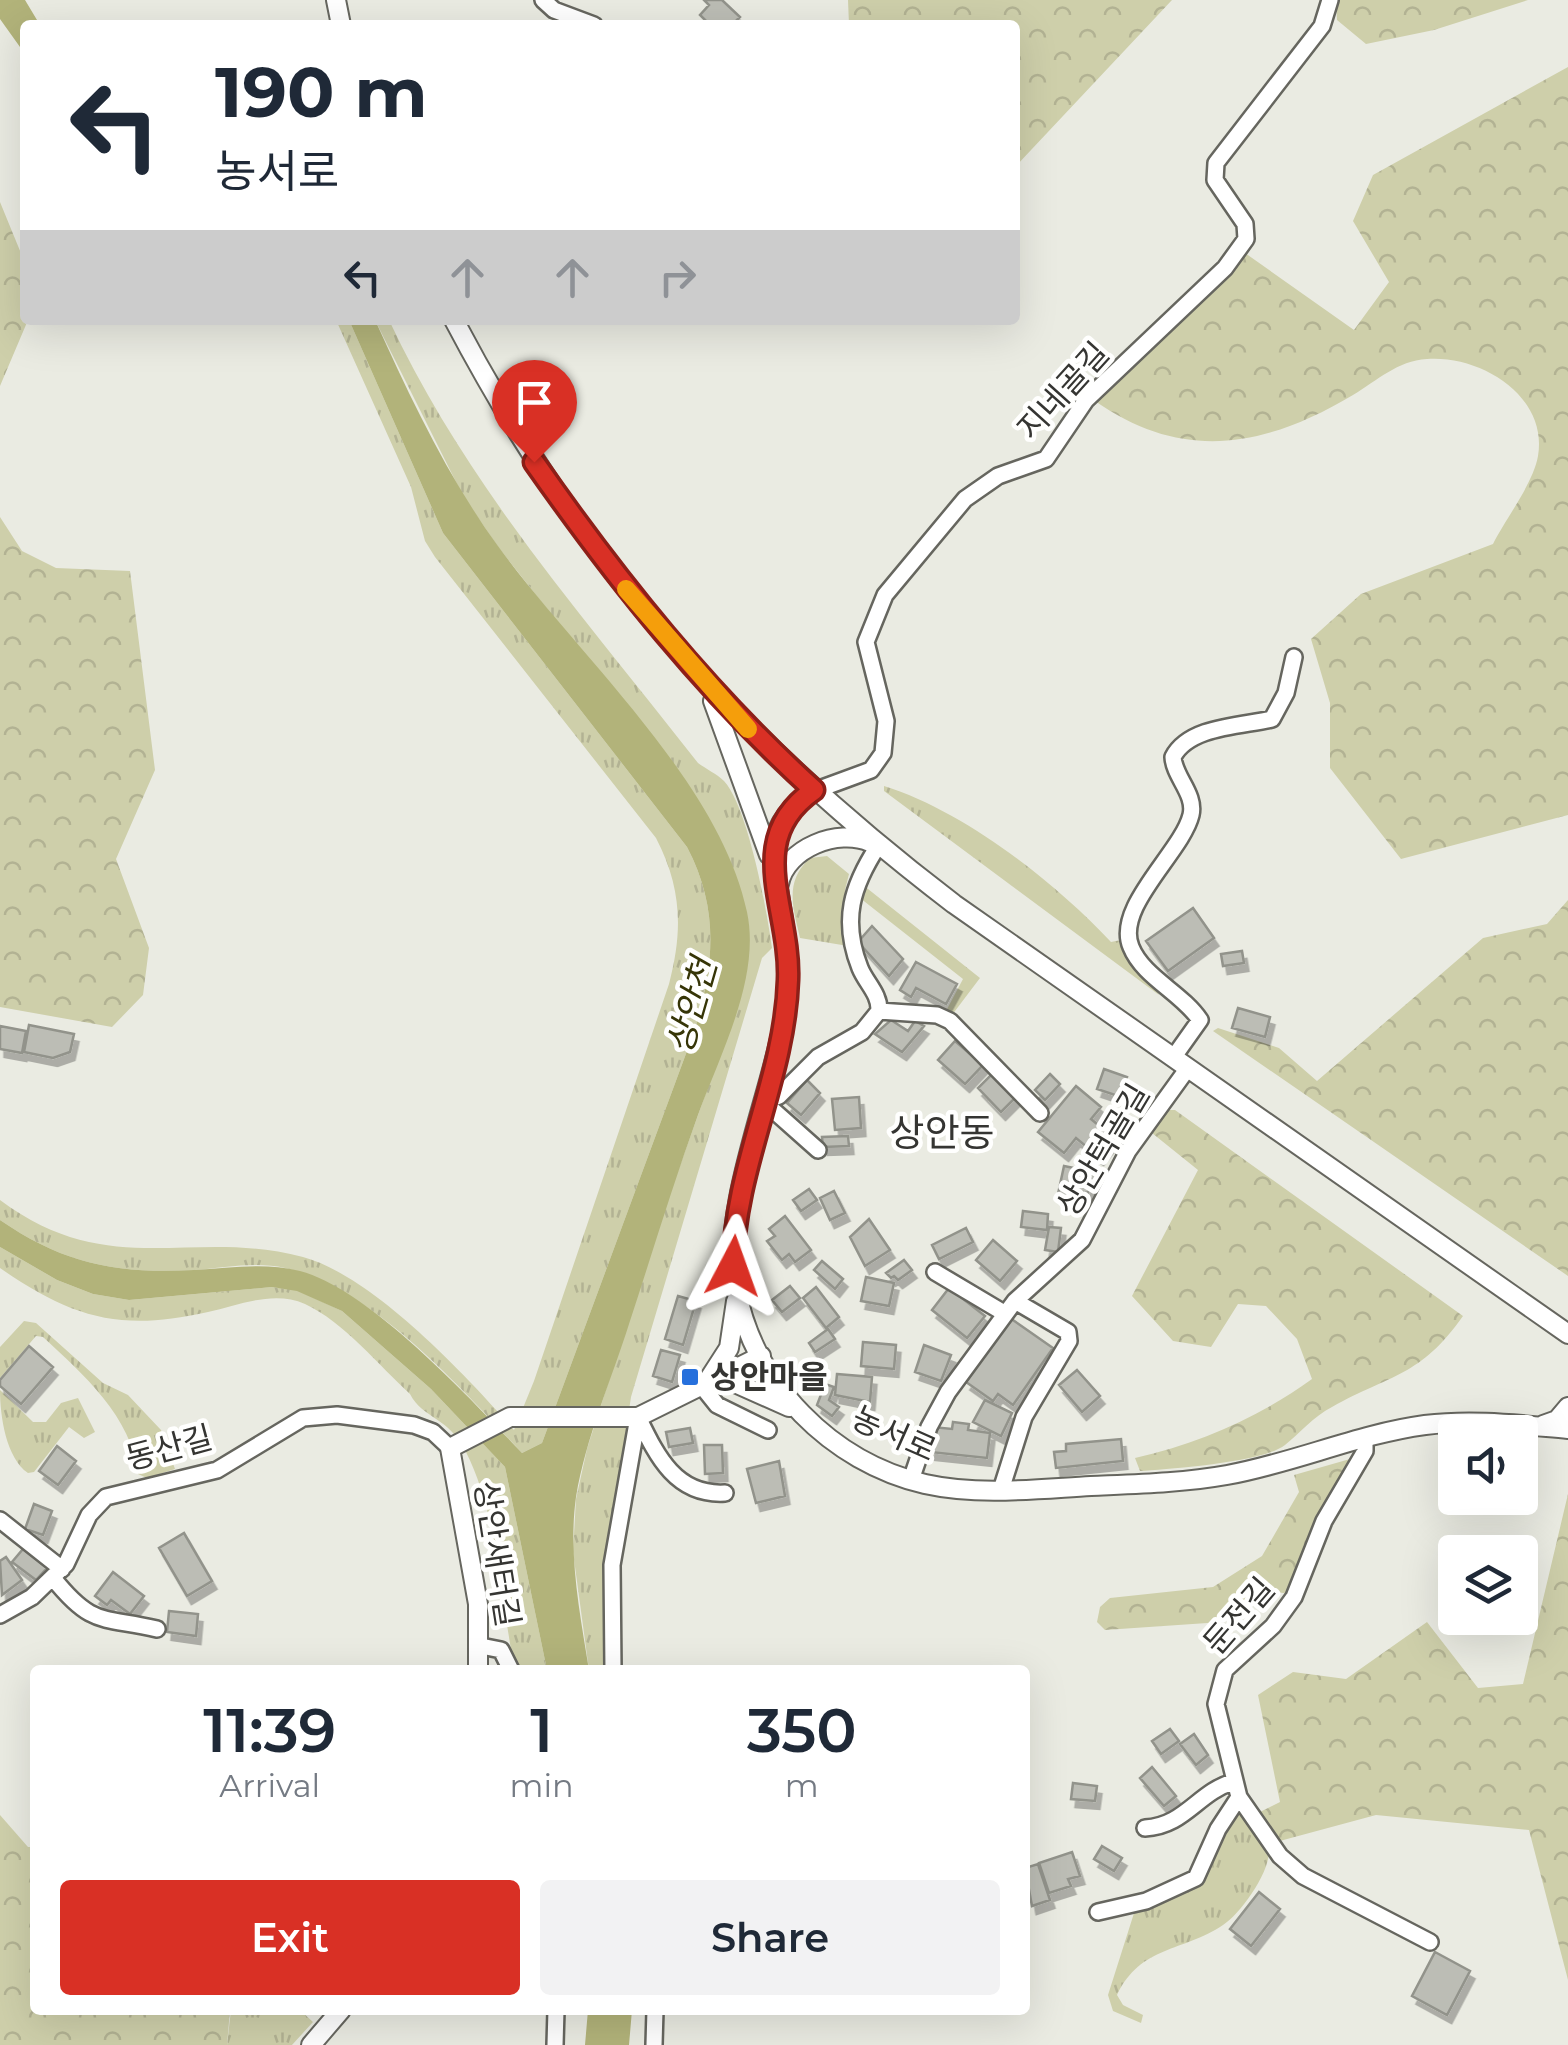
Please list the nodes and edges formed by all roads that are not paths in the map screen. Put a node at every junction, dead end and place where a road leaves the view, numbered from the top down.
1 (543, 0) edge
2 (1330, 0) edge
3 (581, 20) edge
4 (457, 325) edge
5 (1294, 657) dead end
6 (700, 679) junction
7 (814, 790) junction
8 (878, 846) junction
9 (775, 871) junction
10 (779, 895) junction
11 (879, 1011) junction
12 (1180, 1063) junction
13 (764, 1102) junction
14 (1040, 1112) dead end
15 (818, 1150) dead end
16 (934, 1272) dead end
17 (736, 1290) junction
18 (1009, 1307) junction
19 (1546, 1319) junction
20 (1568, 1334) edge
21 (1568, 1345) edge
22 (761, 1356) junction
23 (703, 1384) junction
24 (1568, 1407) edge
25 (800, 1414) junction
26 (632, 1418) junction
27 (1438, 1426) edge
28 (1538, 1427) joint
29 (768, 1430) dead end
30 (1568, 1431) edge
31 (1365, 1439) junction
32 (454, 1446) junction
33 (911, 1480) junction
34 (1001, 1490) junction
35 (725, 1492) dead end
36 (0, 1520) edge
37 (58, 1574) junction
38 (0, 1615) edge
39 (158, 1628) dead end
40 (481, 1646) junction
41 (479, 1665) edge
42 (508, 1665) edge
43 (612, 1665) edge
44 (1236, 1789) junction
45 (1144, 1828) dead end
46 (1098, 1912) dead end
47 (1430, 1942) dead end
48 (336, 2015) edge
49 (556, 2015) edge
50 (654, 2015) edge
51 (311, 2045) edge
52 (555, 2045) edge
53 (654, 2045) edge

1 - 3 street
2 - 7 street, 지네골길
4 - 6 street
5 - 12 street, 상안턱골길
6 - 7 street
6 - 9 street
7 - 8 street
7 - 9 street, 농서로
8 - 10 street
8 - 11 street
8 - 12 street
9 - 10 street, 농서로
10 - 13 street, 농서로
11 - 13 street
11 - 14 street
12 - 18 street, 상안턱골길
12 - 19 street
13 - 15 street
13 - 17 street, 농서로
16 - 18 street
17 - 22 street, 농서로
17 - 23 street
18 - 33 street, 상안턱골길
18 - 34 street
19 - 20 street
19 - 21 street
22 - 23 street
22 - 25 street, 농서로
23 - 25 street
23 - 26 street
23 - 29 street
24 - 28 street
25 - 33 street, 농서로
26 - 32 street
26 - 35 street
26 - 43 street
27 - 31 street, 농서로
28 - 30 street, 농서로
31 - 34 street, 농서로
31 - 44 street, 둔전길
32 - 37 street, 동산길
32 - 40 street, 상안새터길
33 - 34 street, 농서로
36 - 37 street
37 - 38 street, 동산길
37 - 39 street
40 - 41 street, 상안새터길
40 - 42 street
44 - 45 street
44 - 46 street
44 - 47 street, 둔전길
48 - 51 street
49 - 52 street
50 - 53 street

